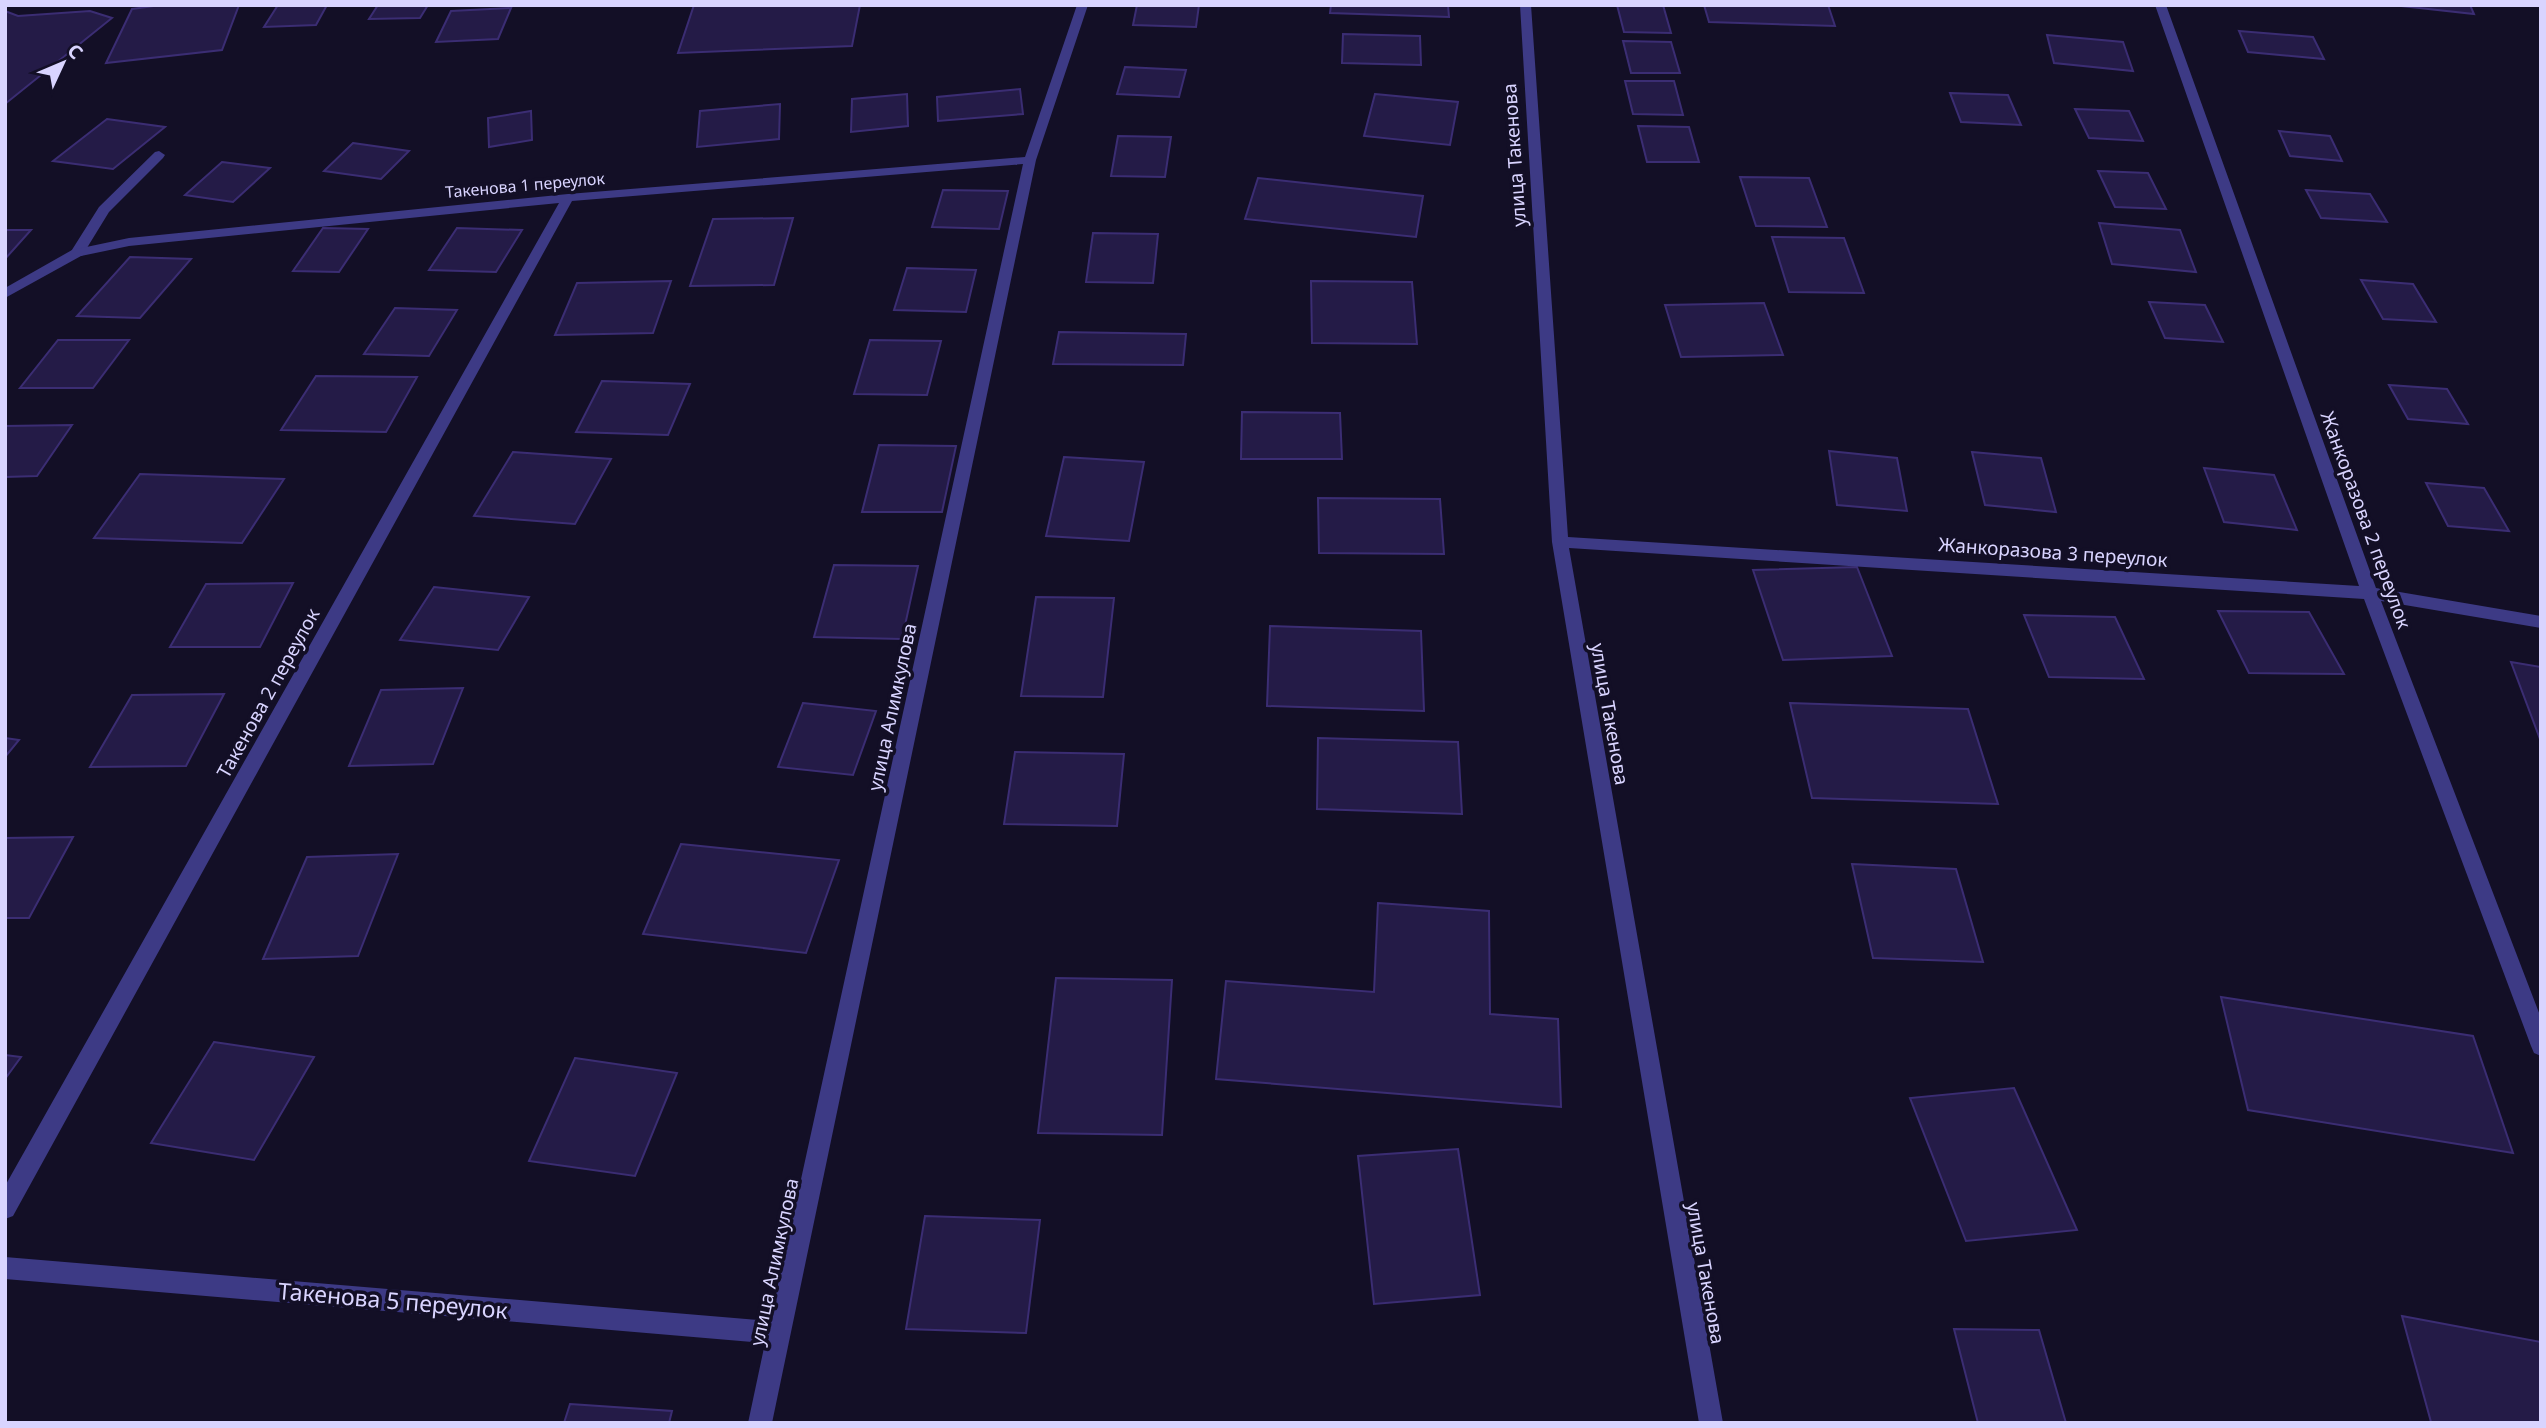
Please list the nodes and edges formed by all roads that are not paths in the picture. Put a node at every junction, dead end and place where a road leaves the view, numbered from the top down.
1 (1083, 5) edge
2 (1525, 5) edge
3 (2160, 5) edge
4 (159, 155) dead end
5 (1030, 160) junction
6 (568, 198) junction
7 (77, 253) junction
8 (5, 294) edge
9 (1560, 542) junction
10 (2370, 593) junction
11 (2541, 622) edge
12 (2541, 1046) edge
13 (5, 1208) edge
14 (5, 1268) edge
15 (780, 1333) junction
16 (760, 1423) edge
17 (1711, 1423) edge

1 - 5 street, улица Алимкулова
2 - 9 street, улица Такенова
3 - 10 street, Жанкоразова 2 переулок
4 - 7 street
5 - 6 street, Такенова 1 переулок
5 - 15 street, улица Алимкулова
6 - 7 street, Такенова 1 переулок
6 - 13 street, Такенова 2 переулок
7 - 8 street, Такенова 1 переулок
9 - 10 street, Жанкоразова 3 переулок
9 - 17 street, улица Такенова
10 - 11 street, Жанкоразова 3 переулок
10 - 12 street, Жанкоразова 2 переулок
14 - 15 street, Такенова 5 переулок
15 - 16 street, улица Алимкулова

